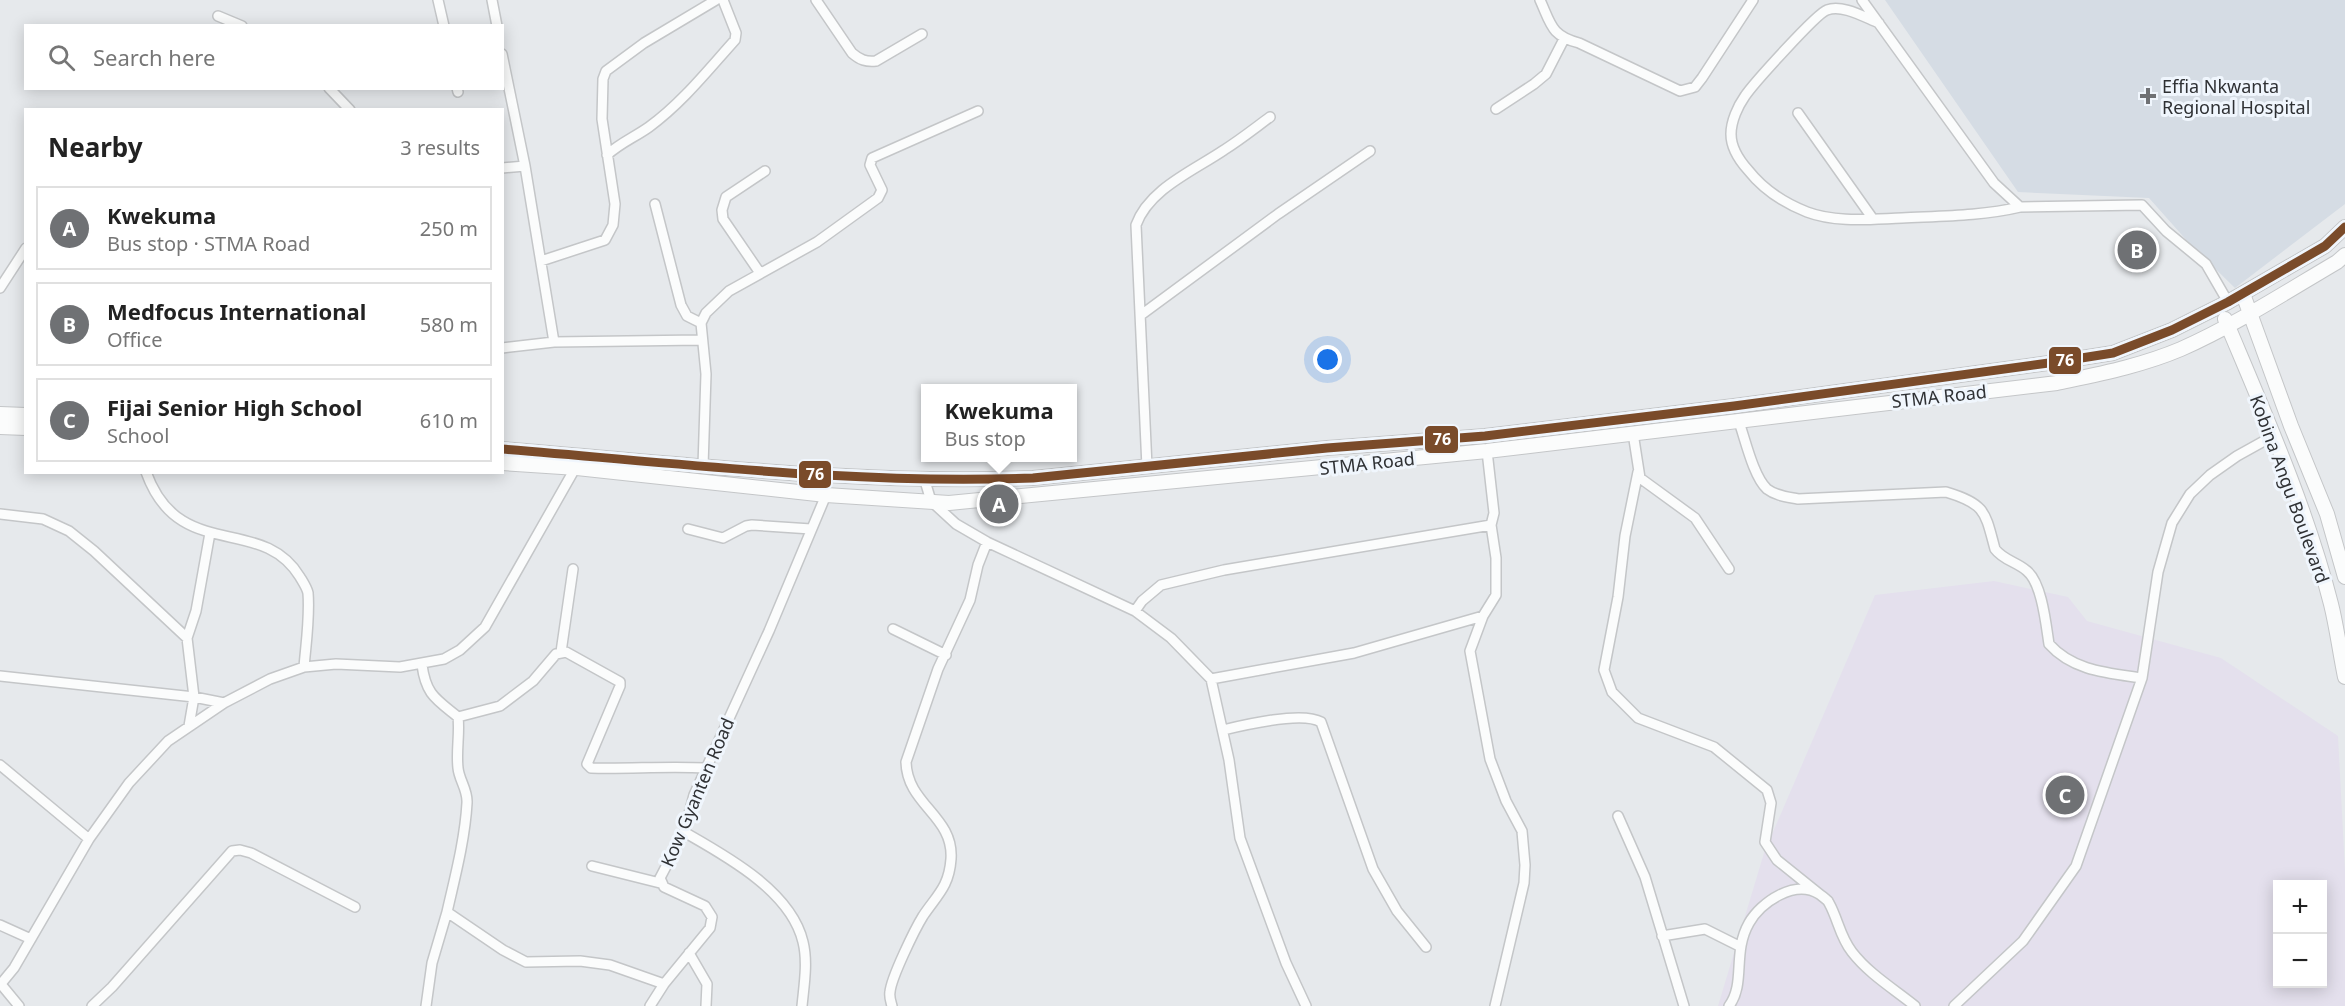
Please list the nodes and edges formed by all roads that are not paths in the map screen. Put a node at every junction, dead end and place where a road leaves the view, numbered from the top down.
1 (439, 0) edge
2 (492, 0) edge
3 (716, 0) edge
4 (723, 0) edge
5 (816, 0) edge
6 (1539, 0) edge
7 (1753, 0) edge
8 (1862, 0) edge
9 (218, 16) dead end
10 (1879, 23) junction
11 (237, 24) edge
12 (444, 24) edge
13 (497, 24) edge
14 (922, 34) dead end
15 (1564, 39) junction
16 (504, 64) edge
17 (331, 90) edge
18 (348, 108) edge
19 (1496, 109) dead end
20 (978, 111) dead end
21 (1798, 113) dead end
22 (1270, 117) dead end
23 (1371, 152) dead end
24 (606, 155) junction
25 (525, 166) junction
26 (504, 168) edge
27 (765, 171) dead end
28 (655, 204) dead end
29 (2020, 207) junction
30 (1873, 219) junction
31 (2345, 226) edge
32 (24, 251) edge
33 (2345, 255) edge
34 (541, 261) junction
35 (760, 273) junction
36 (0, 288) edge
37 (2243, 294) junction
38 (2224, 304) junction
39 (2250, 313) junction
40 (1141, 315) junction
41 (701, 323) junction
42 (2227, 325) junction
43 (701, 340) junction
44 (554, 342) junction
45 (504, 348) edge
46 (0, 414) edge
47 (24, 415) edge
48 (1738, 420) junction
49 (2291, 426) junction
50 (0, 427) edge
51 (24, 428) edge
52 (1634, 433) junction
53 (2273, 436) junction
54 (504, 449) edge
55 (1487, 451) junction
56 (578, 461) junction
57 (504, 463) edge
58 (703, 466) junction
59 (1148, 467) junction
60 (1638, 472) junction
61 (147, 474) edge
62 (925, 481) junction
63 (826, 495) junction
64 (931, 501) junction
65 (0, 514) edge
66 (1491, 525) junction
67 (688, 529) dead end
68 (811, 529) junction
69 (210, 533) junction
70 (987, 542) junction
71 (573, 569) dead end
72 (1729, 569) dead end
73 (2345, 577) edge
74 (1135, 611) junction
75 (1484, 616) junction
76 (893, 629) dead end
77 (188, 638) junction
78 (561, 652) junction
79 (946, 655) junction
80 (422, 665) junction
81 (304, 667) junction
82 (0, 676) edge
83 (2345, 676) edge
84 (2142, 678) junction
85 (1211, 679) junction
86 (195, 697) junction
87 (224, 704) junction
88 (458, 717) junction
89 (189, 726) junction
90 (1222, 730) junction
91 (0, 765) edge
92 (706, 768) junction
93 (1618, 816) dead end
94 (684, 832) junction
95 (89, 839) junction
96 (592, 866) dead end
97 (660, 883) junction
98 (1828, 901) junction
99 (355, 907) dead end
100 (447, 912) junction
101 (0, 926) edge
102 (1662, 936) junction
103 (31, 939) junction
104 (1739, 946) junction
105 (1426, 947) dead end
106 (689, 953) junction
107 (1, 984) edge
108 (664, 984) junction
109 (19, 1006) edge
110 (92, 1006) edge
111 (426, 1006) edge
112 (650, 1006) edge
113 (706, 1006) edge
114 (802, 1006) edge
115 (891, 1006) edge
116 (1306, 1006) edge
117 (1495, 1006) edge
118 (1684, 1006) edge
119 (1729, 1006) edge
120 (1915, 1006) edge
121 (1954, 1006) edge

1 - 12 street
2 - 13 street
3 - 24 street
4 - 24 street
5 - 14 street
6 - 15 street
7 - 15 street
8 - 10 street
9 - 11 street
10 - 29 street
10 - 30 street
15 - 19 street
16 - 25 street
17 - 18 street
20 - 35 street
21 - 30 street
22 - 40 street
23 - 40 street
24 - 34 street
25 - 26 street
25 - 34 street
27 - 35 street
28 - 41 street
29 - 30 street
29 - 38 street
31 - 37 main road, STMA Road
32 - 36 street
33 - 39 main road, STMA Road
34 - 44 street
35 - 41 street
37 - 38 main road, STMA Road
37 - 39 main road, Kobina Angu Boulevard
38 - 42 main road, Kobina Angu Boulevard
38 - 59 main road, STMA Road
39 - 42 main road, STMA Road
39 - 49 main road, Kobina Angu Boulevard
40 - 59 street
41 - 43 street
42 - 48 main road, STMA Road
42 - 53 main road, Kobina Angu Boulevard
43 - 44 street
43 - 58 street
44 - 45 street
46 - 47 main road
48 - 52 main road, STMA Road
48 - 84 street
49 - 53 main road
49 - 73 main road, Kobina Angu Boulevard
50 - 51 main road
52 - 55 main road, STMA Road
52 - 60 street
53 - 83 main road, Kobina Angu Boulevard
53 - 84 street
54 - 56 main road, STMA Road
55 - 64 main road, STMA Road
55 - 66 street
56 - 57 main road, STMA Road
56 - 58 main road, STMA Road
56 - 63 main road, STMA Road
56 - 80 street
58 - 62 main road, STMA Road
59 - 62 main road, STMA Road
60 - 72 street
60 - 98 street
61 - 69 street
62 - 64 street
63 - 64 main road, STMA Road
63 - 68 street, Kow Gyanten Road
64 - 70 street
65 - 77 street
66 - 74 street
66 - 75 street
67 - 68 street
68 - 92 street, Kow Gyanten Road
69 - 77 street
69 - 81 street
70 - 74 street
70 - 79 street
71 - 78 street
74 - 85 street
75 - 85 street
75 - 117 street
76 - 79 street
77 - 86 street
78 - 88 street
78 - 92 street
79 - 115 street
80 - 81 street
80 - 88 street
81 - 87 street
82 - 86 street
84 - 121 street
85 - 90 street
86 - 87 street
86 - 89 street
87 - 89 street
88 - 100 street
89 - 95 street
90 - 105 street
90 - 116 street
91 - 95 street
92 - 94 street, Kow Gyanten Road
93 - 102 street
94 - 97 street, Kow Gyanten Road
94 - 114 street
95 - 103 street
96 - 97 street
97 - 106 street, Kow Gyanten Road
98 - 104 street
98 - 120 street
99 - 110 street
100 - 108 street
100 - 111 street
101 - 103 street
102 - 104 street
102 - 118 street
103 - 107 street
104 - 119 street
106 - 108 street, Kow Gyanten Road
106 - 113 street
107 - 109 street
108 - 112 street, Kow Gyanten Road

